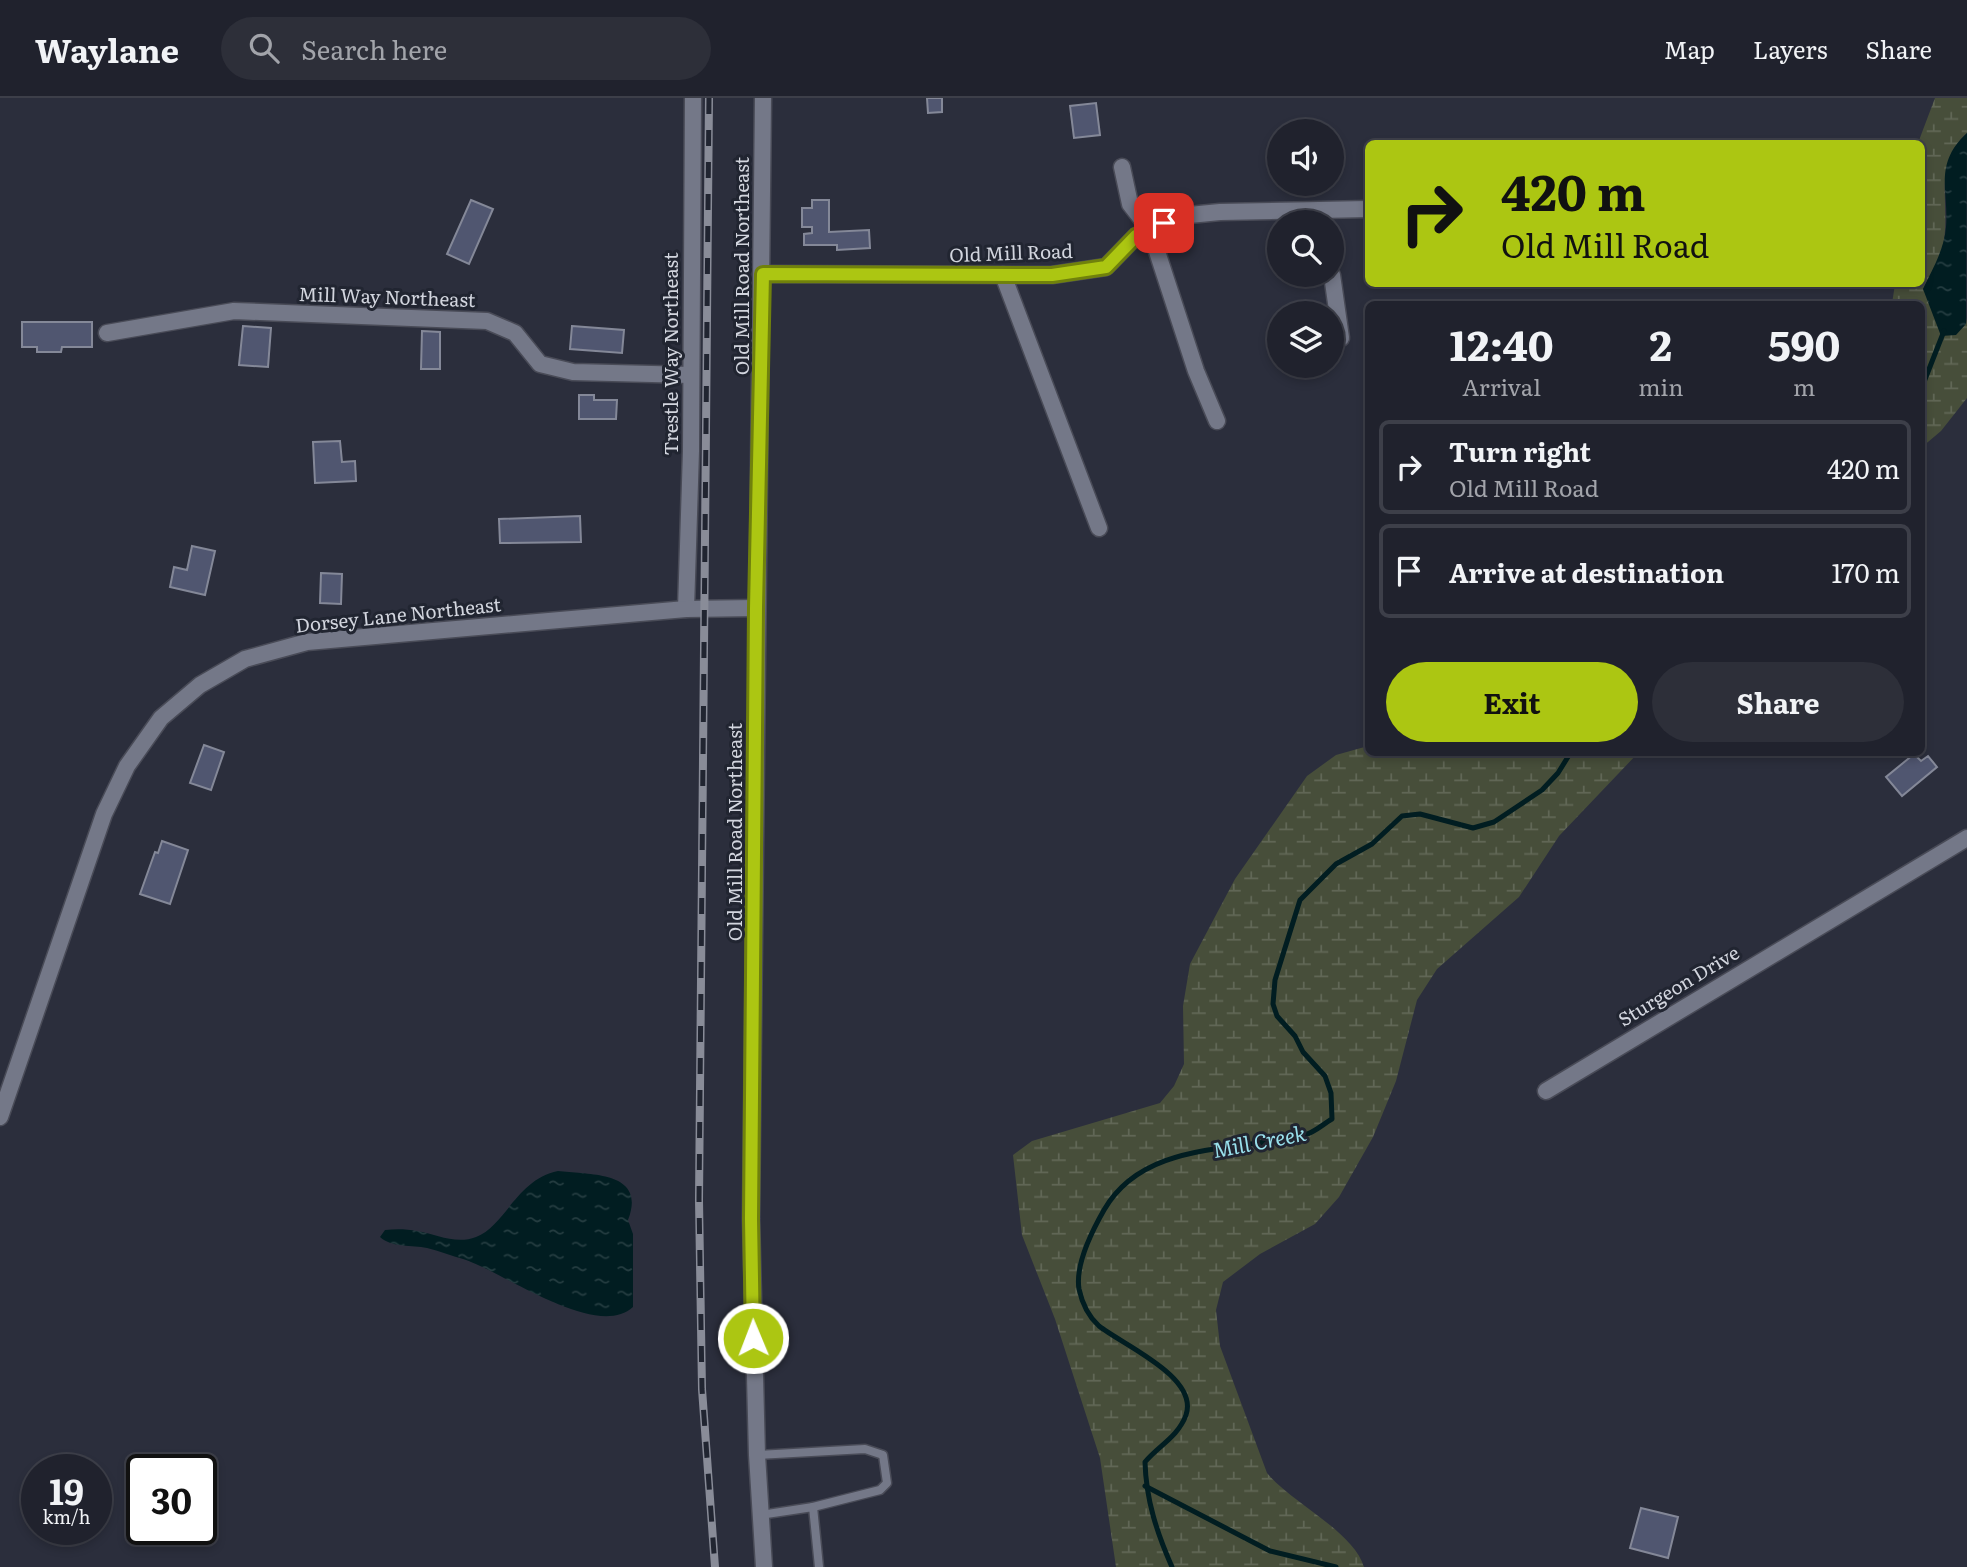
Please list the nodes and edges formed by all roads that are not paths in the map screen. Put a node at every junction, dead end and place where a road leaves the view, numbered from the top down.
1 (693, 98) edge
2 (763, 98) edge
3 (1122, 167) dead end
4 (1365, 209) edge
5 (1344, 212) edge
6 (1267, 216) edge
7 (1150, 230) junction
8 (763, 274) junction
9 (1003, 275) junction
10 (107, 334) dead end
11 (691, 375) junction
12 (1217, 421) dead end
13 (1099, 528) dead end
14 (756, 608) junction
15 (686, 609) junction
16 (1967, 838) edge
17 (1546, 1091) dead end
18 (0, 1117) edge
19 (757, 1455) junction
20 (813, 1507) junction
21 (760, 1515) junction
22 (764, 1567) edge
23 (819, 1567) edge

1 - 11 street, Trestle Way Northeast
2 - 8 street, Old Mill Road Northeast
3 - 7 street
4 - 5 street, Old Mill Road
6 - 7 street, Old Mill Road
7 - 9 street, Old Mill Road
7 - 12 street
8 - 9 street, Old Mill Road
8 - 14 street, Old Mill Road Northeast
9 - 13 street
10 - 11 street, Mill Way Northeast
11 - 15 street, Trestle Way Northeast
14 - 15 street, Dorsey Lane Northeast
14 - 19 street, Old Mill Road Northeast
15 - 18 street, Dorsey Lane Northeast
16 - 17 street, Sturgeon Drive
19 - 20 lane
19 - 21 street, Old Mill Road Northeast
20 - 21 lane
20 - 23 lane
21 - 22 street, Old Mill Road Northeast

